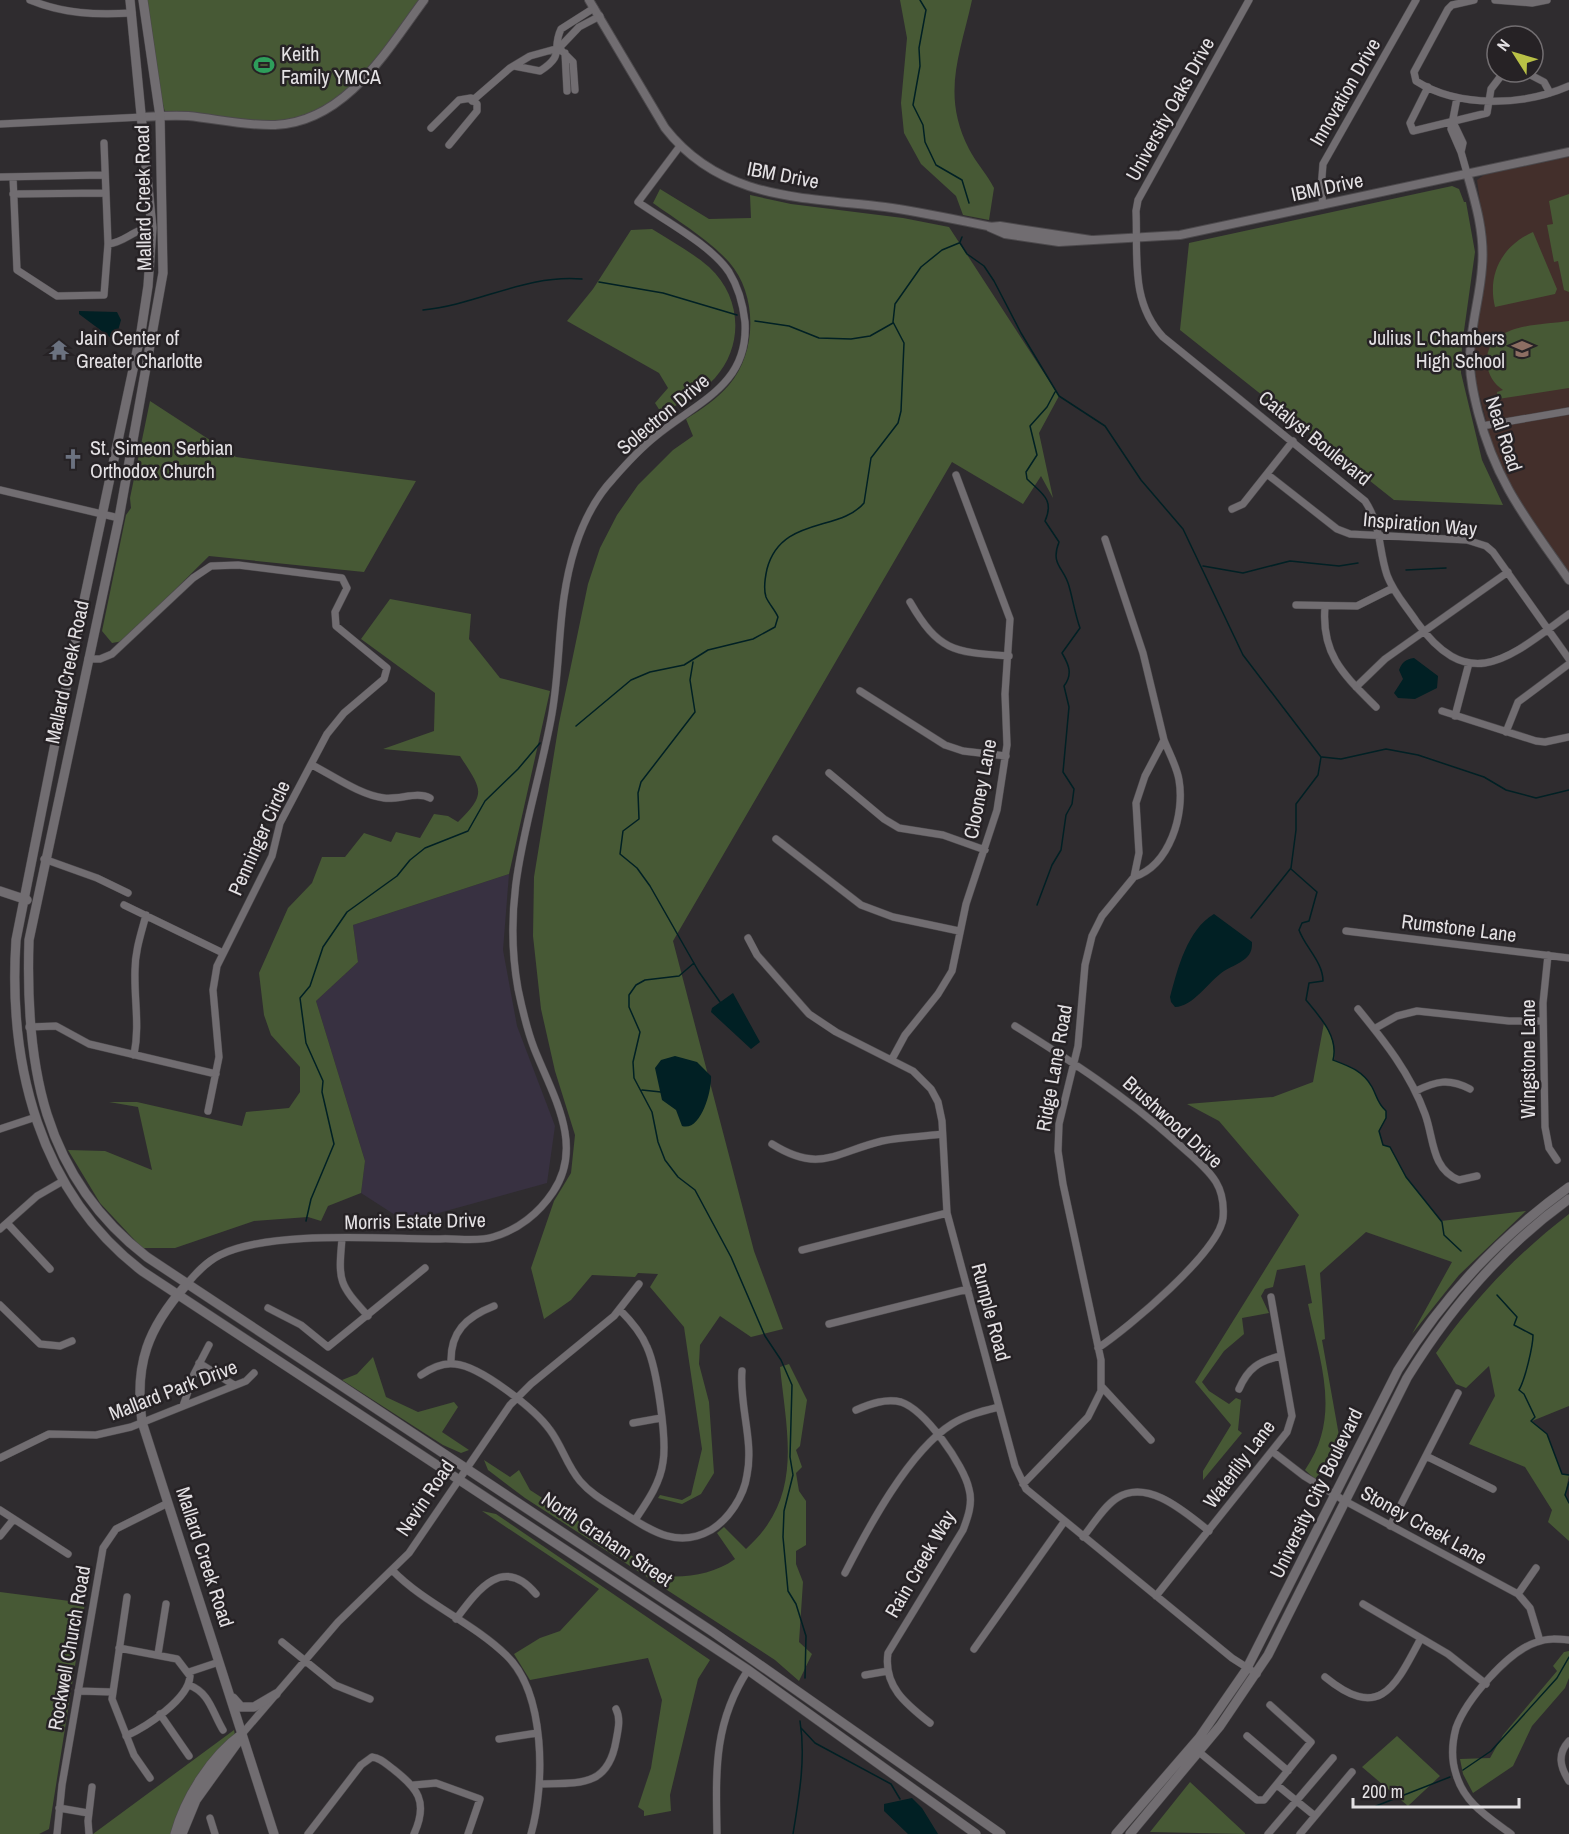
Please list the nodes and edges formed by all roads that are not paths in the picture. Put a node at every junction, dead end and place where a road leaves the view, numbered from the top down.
1 (30, 0) edge
2 (130, 0) edge
3 (424, 0) edge
4 (1249, 0) edge
5 (1416, 0) edge
6 (1474, 0) edge
7 (1495, 0) edge
8 (1547, 0) edge
9 (142, 1) edge
10 (592, 4) edge
11 (132, 13) junction
12 (600, 16) junction
13 (562, 50) junction
14 (513, 66) junction
15 (1495, 84) edge
16 (1545, 84) edge
17 (1569, 86) edge
18 (1428, 87) junction
19 (571, 90) dead end
20 (1550, 93) junction
21 (1457, 98) junction
22 (1490, 100) junction
23 (472, 101) junction
24 (160, 116) junction
25 (143, 117) junction
26 (1453, 122) junction
27 (0, 124) edge
28 (431, 128) dead end
29 (104, 143) dead end
30 (449, 145) dead end
31 (680, 146) junction
32 (1569, 152) edge
33 (1467, 173) junction
34 (104, 175) junction
35 (0, 177) edge
36 (14, 177) junction
37 (13, 194) junction
38 (105, 194) junction
39 (1323, 205) junction
40 (989, 227) junction
41 (152, 228) junction
42 (1137, 239) junction
43 (1091, 240) junction
44 (108, 244) junction
45 (1569, 411) edge
46 (1482, 426) junction
47 (1293, 441) junction
48 (1267, 474) junction
49 (956, 475) dead end
50 (0, 490) edge
51 (1232, 509) dead end
52 (102, 514) junction
53 (119, 519) junction
54 (1380, 536) junction
55 (1105, 539) dead end
56 (1508, 572) junction
57 (1569, 580) edge
58 (1393, 588) junction
59 (910, 602) dead end
60 (1296, 604) dead end
61 (1325, 607) junction
62 (1569, 614) edge
63 (1548, 629) junction
64 (1424, 631) junction
65 (1009, 656) junction
66 (88, 659) junction
67 (1569, 659) edge
68 (1469, 663) junction
69 (1569, 664) edge
70 (1356, 687) junction
71 (860, 691) dead end
72 (1376, 707) dead end
73 (1442, 711) dead end
74 (1455, 716) junction
75 (550, 722) joint
76 (1506, 732) junction
77 (1569, 738) edge
78 (1164, 740) junction
79 (1006, 756) junction
80 (1171, 759) junction
81 (1151, 764) junction
82 (312, 765) junction
83 (829, 773) dead end
84 (430, 798) dead end
85 (776, 839) dead end
86 (985, 850) junction
87 (1139, 854) junction
88 (44, 859) junction
89 (1156, 862) junction
90 (1134, 877) junction
91 (0, 891) edge
92 (128, 893) dead end
93 (22, 899) junction
94 (35, 903) junction
95 (124, 905) dead end
96 (146, 915) junction
97 (959, 931) junction
98 (1346, 931) dead end
99 (748, 938) dead end
100 (223, 953) junction
101 (1548, 955) junction
102 (1569, 958) edge
103 (1358, 1009) dead end
104 (1544, 1022) junction
105 (1015, 1026) dead end
106 (29, 1027) junction
107 (1374, 1029) junction
108 (134, 1055) junction
109 (892, 1059) junction
110 (1074, 1064) junction
111 (216, 1074) junction
112 (1470, 1089) dead end
113 (1416, 1091) junction
114 (208, 1111) dead end
115 (36, 1117) junction
116 (0, 1129) edge
117 (941, 1134) junction
118 (772, 1144) dead end
119 (1557, 1160) dead end
120 (1477, 1176) dead end
121 (63, 1181) junction
122 (1569, 1187) edge
123 (1569, 1199) edge
124 (947, 1213) junction
125 (7, 1222) junction
126 (0, 1229) edge
127 (342, 1239) junction
128 (802, 1251) dead end
129 (425, 1268) dead end
130 (50, 1269) dead end
131 (639, 1284) dead end
132 (186, 1285) junction
133 (968, 1289) junction
134 (177, 1295) junction
135 (1271, 1297) dead end
136 (0, 1305) edge
137 (494, 1306) dead end
138 (268, 1308) dead end
139 (620, 1310) junction
140 (368, 1316) junction
141 (829, 1324) dead end
142 (72, 1341) dead end
143 (209, 1345) dead end
144 (1098, 1348) junction
145 (1281, 1356) junction
146 (199, 1363) junction
147 (451, 1363) junction
148 (742, 1371) dead end
149 (254, 1373) dead end
150 (421, 1375) dead end
151 (234, 1386) junction
152 (1102, 1387) junction
153 (1239, 1389) dead end
154 (1458, 1393) dead end
155 (516, 1399) junction
156 (183, 1406) junction
157 (999, 1407) junction
158 (856, 1410) dead end
159 (661, 1418) junction
160 (142, 1422) junction
161 (633, 1423) dead end
162 (937, 1435) junction
163 (1151, 1440) dead end
164 (1273, 1452) junction
165 (1426, 1456) junction
166 (0, 1458) edge
167 (468, 1468) junction
168 (460, 1480) junction
169 (1023, 1484) junction
170 (1493, 1489) dead end
171 (1336, 1495) junction
172 (1345, 1501) junction
173 (168, 1503) junction
174 (0, 1510) edge
175 (13, 1520) junction
176 (635, 1520) junction
177 (1064, 1522) junction
178 (1390, 1526) junction
179 (1209, 1531) junction
180 (0, 1536) edge
181 (1083, 1537) junction
182 (68, 1554) dead end
183 (1536, 1568) dead end
184 (392, 1570) junction
185 (845, 1573) dead end
186 (536, 1594) dead end
187 (1518, 1594) junction
188 (1156, 1596) junction
189 (127, 1597) dead end
190 (166, 1604) dead end
191 (1363, 1604) dead end
192 (456, 1619) junction
193 (1421, 1638) junction
194 (1569, 1640) edge
195 (1540, 1641) junction
196 (282, 1642) dead end
197 (119, 1648) junction
198 (974, 1649) dead end
199 (158, 1654) junction
200 (304, 1661) junction
201 (219, 1662) junction
202 (1247, 1668) junction
203 (748, 1670) junction
204 (888, 1671) junction
205 (189, 1672) junction
206 (1257, 1674) junction
207 (865, 1675) dead end
208 (1325, 1677) dead end
209 (1486, 1684) junction
210 (189, 1685) junction
211 (78, 1691) junction
212 (228, 1691) junction
213 (112, 1692) junction
214 (276, 1694) junction
215 (370, 1699) dead end
216 (1270, 1705) dead end
217 (616, 1709) dead end
218 (160, 1714) junction
219 (930, 1723) dead end
220 (223, 1730) dead end
221 (537, 1733) junction
222 (242, 1734) junction
223 (126, 1736) junction
224 (1247, 1736) dead end
225 (499, 1739) dead end
226 (1569, 1741) edge
227 (1199, 1752) junction
228 (189, 1756) dead end
229 (249, 1757) junction
230 (1333, 1758) dead end
231 (224, 1762) junction
232 (1288, 1771) junction
233 (1352, 1772) dead end
234 (150, 1778) dead end
235 (1569, 1781) edge
236 (541, 1784) junction
237 (414, 1785) junction
238 (1277, 1785) junction
239 (92, 1787) dead end
240 (1297, 1801) junction
241 (59, 1808) junction
242 (88, 1813) junction
243 (1315, 1816) junction
244 (210, 1818) dead end
245 (57, 1834) edge
246 (89, 1834) edge
247 (175, 1834) edge
248 (183, 1834) edge
249 (215, 1834) edge
250 (274, 1834) edge
251 (308, 1834) edge
252 (414, 1834) edge
253 (468, 1834) edge
254 (531, 1834) edge
255 (717, 1834) edge
256 (976, 1834) edge
257 (1001, 1834) edge
258 (1116, 1834) edge
259 (1130, 1834) edge
260 (1268, 1834) edge
261 (1300, 1834) edge
262 (1511, 1834) edge

1 - 11 street
2 - 11 main road, Mallard Creek Road
3 - 24 street
4 - 42 street, University Oaks Drive
5 - 39 street, Innovation Drive
6 - 18 street
7 - 8 street
9 - 24 main road, Mallard Creek Road
10 - 12 street, IBM Drive
10 - 13 street
11 - 25 main road, Mallard Creek Road
12 - 13 street
12 - 31 street, IBM Drive
13 - 14 street
13 - 14 street
13 - 19 street
14 - 23 street
15 - 22 street
16 - 20 street
17 - 20 street
18 - 21 street
18 - 26 street
20 - 22 street
21 - 22 street
21 - 26 street
22 - 26 street
23 - 28 street
23 - 30 street
24 - 25 street
24 - 53 main road, Mallard Creek Road
25 - 27 street
25 - 41 main road, Mallard Creek Road
26 - 33 street
29 - 34 street
31 - 40 street, IBM Drive
31 - 75 street, Solectron Drive
32 - 33 street, IBM Drive
33 - 39 street, IBM Drive
33 - 46 street, Neal Road
34 - 36 street
34 - 38 street
35 - 36 street
36 - 37 street
37 - 38 street
37 - 44 street
38 - 44 street
39 - 42 street, IBM Drive
40 - 43 street, IBM Drive
40 - 43 street, IBM Drive
41 - 44 street
41 - 52 main road, Mallard Creek Road
42 - 43 street, IBM Drive
42 - 47 street, Catalyst Boulevard
45 - 46 street
46 - 57 street, Neal Road
47 - 48 street
47 - 54 street, Catalyst Boulevard
48 - 51 street
48 - 54 street, Inspiration Way
49 - 65 street, Clooney Lane
50 - 52 street
52 - 53 street
52 - 93 main road, Mallard Creek Road
53 - 66 main road, Mallard Creek Road
54 - 56 street, Inspiration Way
54 - 58 street, Catalyst Boulevard
55 - 78 street, Ridge Lane Road
56 - 63 street, Inspiration Way
56 - 64 street
58 - 61 street
58 - 64 street, Catalyst Boulevard
59 - 65 street
60 - 61 street
61 - 70 street
62 - 63 street
63 - 67 street, Inspiration Way
63 - 68 street
64 - 68 street, Catalyst Boulevard
64 - 70 street
65 - 79 street, Clooney Lane
66 - 82 street, Penninger Circle
66 - 88 main road, Mallard Creek Road
68 - 74 street
69 - 76 street
70 - 72 street
71 - 79 street
73 - 74 street
74 - 76 street
75 - 127 street, Morris Estate Drive
76 - 77 street
78 - 80 street, Ridge Lane Road
78 - 81 street, Ridge Lane Road
79 - 86 street, Clooney Lane
80 - 81 street
80 - 89 street, Ridge Lane Road
81 - 87 street, Ridge Lane Road
82 - 84 street
82 - 100 street, Penninger Circle
83 - 86 street
85 - 97 street
86 - 97 street, Clooney Lane
87 - 89 street
87 - 90 street, Ridge Lane Road
88 - 92 street
88 - 94 main road, Mallard Creek Road
89 - 90 street, Ridge Lane Road
90 - 110 street, Ridge Lane Road
91 - 93 main road
93 - 94 main road
93 - 115 main road, Mallard Creek Road
94 - 106 main road, Mallard Creek Road
95 - 96 street
96 - 100 street
96 - 108 street
97 - 109 street, Clooney Lane
98 - 101 street, Rumstone Lane
99 - 109 street, Rumple Road
100 - 111 street, Penninger Circle
101 - 102 street, Rumstone Lane
101 - 104 street, Wingstone Lane
103 - 107 street
104 - 107 street
104 - 119 street, Wingstone Lane
105 - 110 street, Brushwood Drive
106 - 108 street
106 - 132 main road, Mallard Creek Road
107 - 113 street
108 - 111 street
109 - 117 street, Rumple Road
110 - 144 street, Ridge Lane Road
110 - 144 street, Brushwood Drive
111 - 114 street, Penninger Circle
112 - 113 street
113 - 120 street
115 - 116 street
115 - 121 main road, Mallard Creek Road
117 - 118 street
117 - 124 street, Rumple Road
121 - 125 street
121 - 134 main road, Mallard Creek Road
122 - 171 main road, University City Boulevard
123 - 172 main road, University City Boulevard
124 - 128 street
124 - 133 street, Rumple Road
125 - 126 street
125 - 130 street
127 - 132 street, Morris Estate Drive
127 - 140 street
129 - 140 street
131 - 139 street, Nevin Road
132 - 134 main road, Mallard Creek Road
132 - 167 main road, North Graham Street
133 - 141 street
133 - 157 street, Rumple Road
134 - 160 main road, Mallard Creek Road
134 - 168 main road, North Graham Street
135 - 145 street, Waterlily Lane
136 - 142 street
137 - 147 street
138 - 140 street
139 - 155 street, Nevin Road
139 - 159 street
143 - 146 street
144 - 152 street, Ridge Lane Road
145 - 153 street
145 - 164 street, Waterlily Lane
146 - 151 street
146 - 156 street
147 - 150 street
147 - 155 street
148 - 176 street
149 - 151 street, Mallard Park Drive
151 - 156 street, Mallard Park Drive
152 - 163 street
152 - 169 street
154 - 165 street
155 - 167 street, Nevin Road
155 - 176 street
156 - 160 street, Mallard Park Drive
157 - 162 street
157 - 169 street, Rumple Road
158 - 162 street, Rain Creek Way
159 - 161 street
159 - 176 street
160 - 166 street, Mallard Park Drive
160 - 173 main road, Mallard Creek Road
162 - 185 street
162 - 204 street, Rain Creek Way
164 - 171 street, Stoney Creek Lane
164 - 179 street, Waterlily Lane
165 - 170 street
165 - 178 street
167 - 168 street, Nevin Road
167 - 257 main road, North Graham Street
168 - 184 street, Nevin Road
168 - 203 main road, North Graham Street
169 - 177 street, Rumple Road
171 - 172 street, Stoney Creek Lane
171 - 202 main road, University City Boulevard
172 - 178 street, Stoney Creek Lane
172 - 206 main road, University City Boulevard
173 - 201 main road, Mallard Creek Road
173 - 211 street, Rockwell Church Road
174 - 175 street
175 - 180 street
175 - 182 street
177 - 181 street, Rumple Road
177 - 198 street
178 - 187 street, Stoney Creek Lane
179 - 181 street
179 - 188 street, Waterlily Lane
181 - 188 street, Rumple Road
183 - 187 street
184 - 192 street
184 - 200 street, Nevin Road
186 - 192 street
187 - 195 street
188 - 202 street, Rumple Road
189 - 197 street
190 - 199 street
191 - 193 street
192 - 221 street
193 - 208 street
193 - 209 street
194 - 195 street
195 - 209 street
196 - 200 street
197 - 199 street
197 - 213 street
199 - 205 street
200 - 214 street, Nevin Road
200 - 215 street
201 - 205 street
201 - 212 main road, Mallard Creek Road
202 - 206 street, Rumple Road
202 - 258 main road, University City Boulevard
203 - 255 street
203 - 256 main road, North Graham Street
204 - 207 street
204 - 219 street
205 - 210 street
206 - 227 main road, University City Boulevard
209 - 262 street
210 - 218 street
210 - 220 street
211 - 213 street
211 - 241 street, Rockwell Church Road
212 - 214 main road
212 - 222 main road, Mallard Creek Road
213 - 223 street
214 - 222 street, Nevin Road
216 - 232 street
217 - 236 street
218 - 223 street
218 - 228 street
221 - 225 street
221 - 236 street
222 - 229 main road, Mallard Creek Road
222 - 231 main road, Nevin Road
222 - 247 main road, Nevin Road
223 - 234 street
224 - 232 street
226 - 235 street
227 - 238 street
227 - 259 main road, University City Boulevard
229 - 231 main road
229 - 250 main road, Mallard Creek Road
230 - 240 street
231 - 248 main road, Nevin Road
232 - 238 street
233 - 243 street
236 - 254 street
237 - 251 street
237 - 252 street
237 - 253 street
238 - 240 street
239 - 242 street
240 - 243 street
240 - 260 street
241 - 242 street
241 - 245 street, Rockwell Church Road
242 - 246 street
243 - 261 street
244 - 249 street

